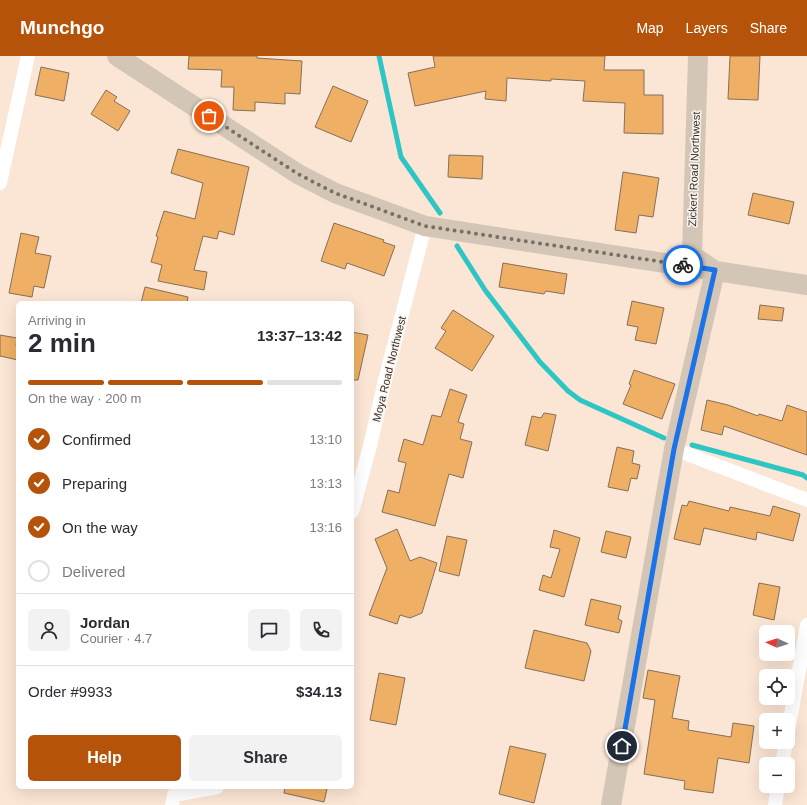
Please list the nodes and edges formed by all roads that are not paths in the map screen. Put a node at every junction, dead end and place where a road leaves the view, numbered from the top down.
1 (28, 56) edge
2 (117, 56) edge
3 (698, 56) edge
4 (0, 183) edge
5 (425, 226) junction
6 (715, 270) junction
7 (807, 285) edge
8 (674, 449) junction
9 (807, 500) edge
10 (354, 505) edge
11 (807, 625) edge
12 (791, 713) edge
13 (206, 789) edge
14 (777, 793) edge
15 (172, 805) edge
16 (611, 805) edge
17 (775, 805) edge

1 - 4 street
2 - 5 street
3 - 6 street, Zickert Road Northwest
5 - 6 street
5 - 10 street, Moya Road Northwest
6 - 7 street
6 - 8 street
8 - 9 street
8 - 16 street
11 - 12 street
13 - 15 street
14 - 17 street

